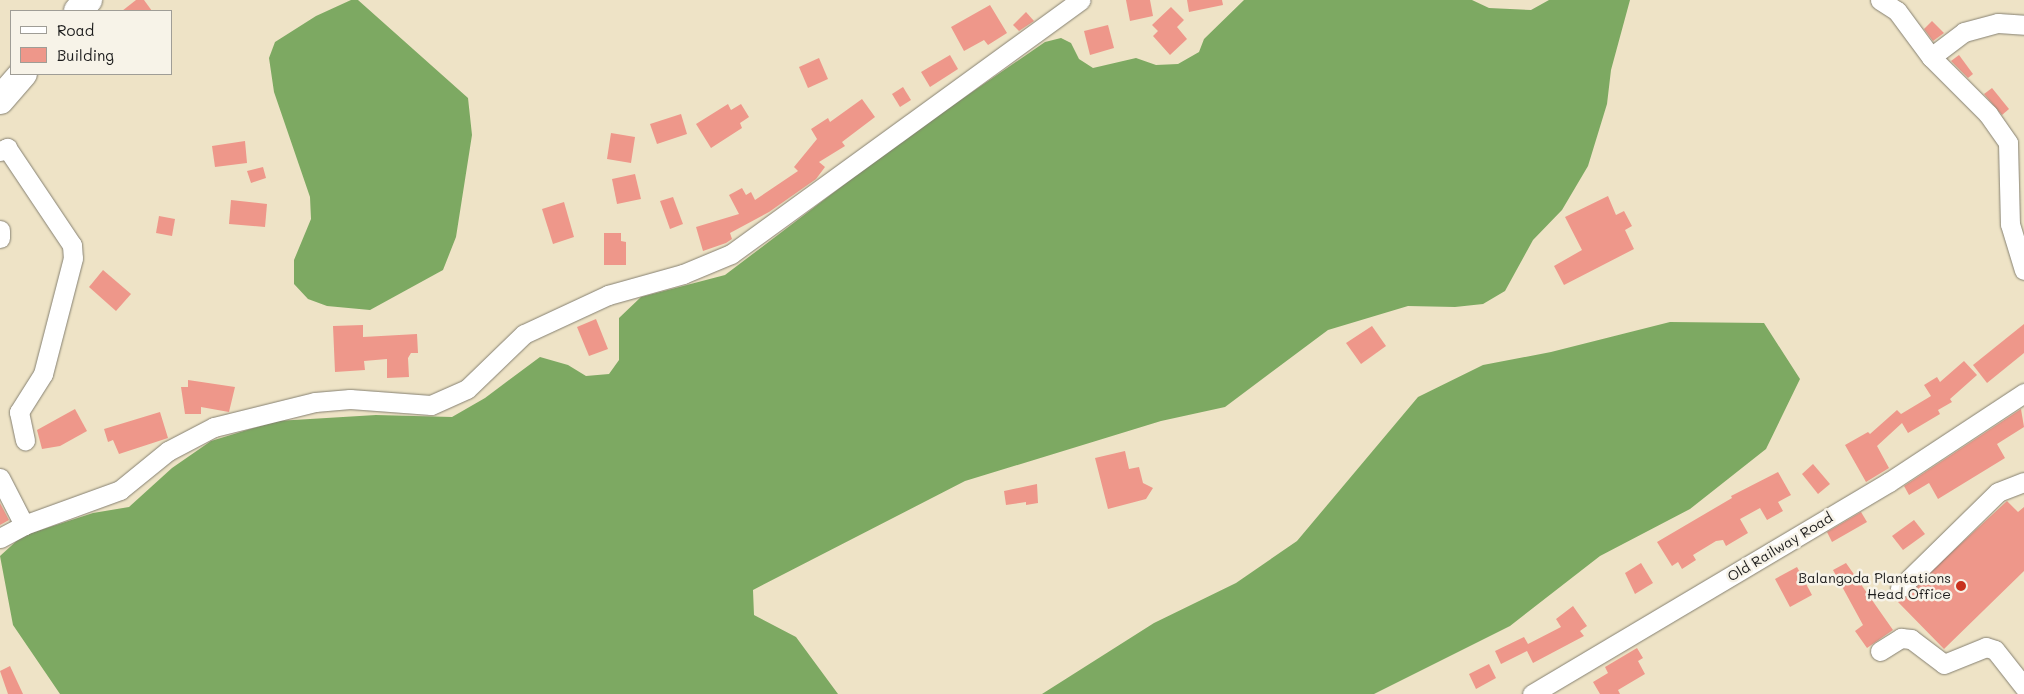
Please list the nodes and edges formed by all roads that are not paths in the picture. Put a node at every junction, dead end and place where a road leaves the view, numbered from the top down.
1 (88, 0) edge
2 (1081, 0) edge
3 (1880, 0) edge
4 (79, 10) edge
5 (2024, 25) edge
6 (1930, 57) junction
7 (22, 75) edge
8 (0, 100) edge
9 (0, 151) edge
10 (0, 230) edge
11 (0, 238) edge
12 (2024, 270) edge
13 (2024, 394) edge
14 (25, 440) dead end
15 (0, 478) edge
16 (2022, 492) edge
17 (24, 525) junction
18 (0, 538) edge
19 (1900, 588) dead end
20 (1880, 651) dead end
21 (2024, 687) edge
22 (1532, 694) edge

1 - 4 highway
2 - 17 street
3 - 6 street
5 - 6 street
6 - 12 street
7 - 8 highway
9 - 14 street
10 - 11 street
13 - 22 street, Old Railway Road
15 - 17 street
16 - 19 street
17 - 18 street
20 - 21 street

